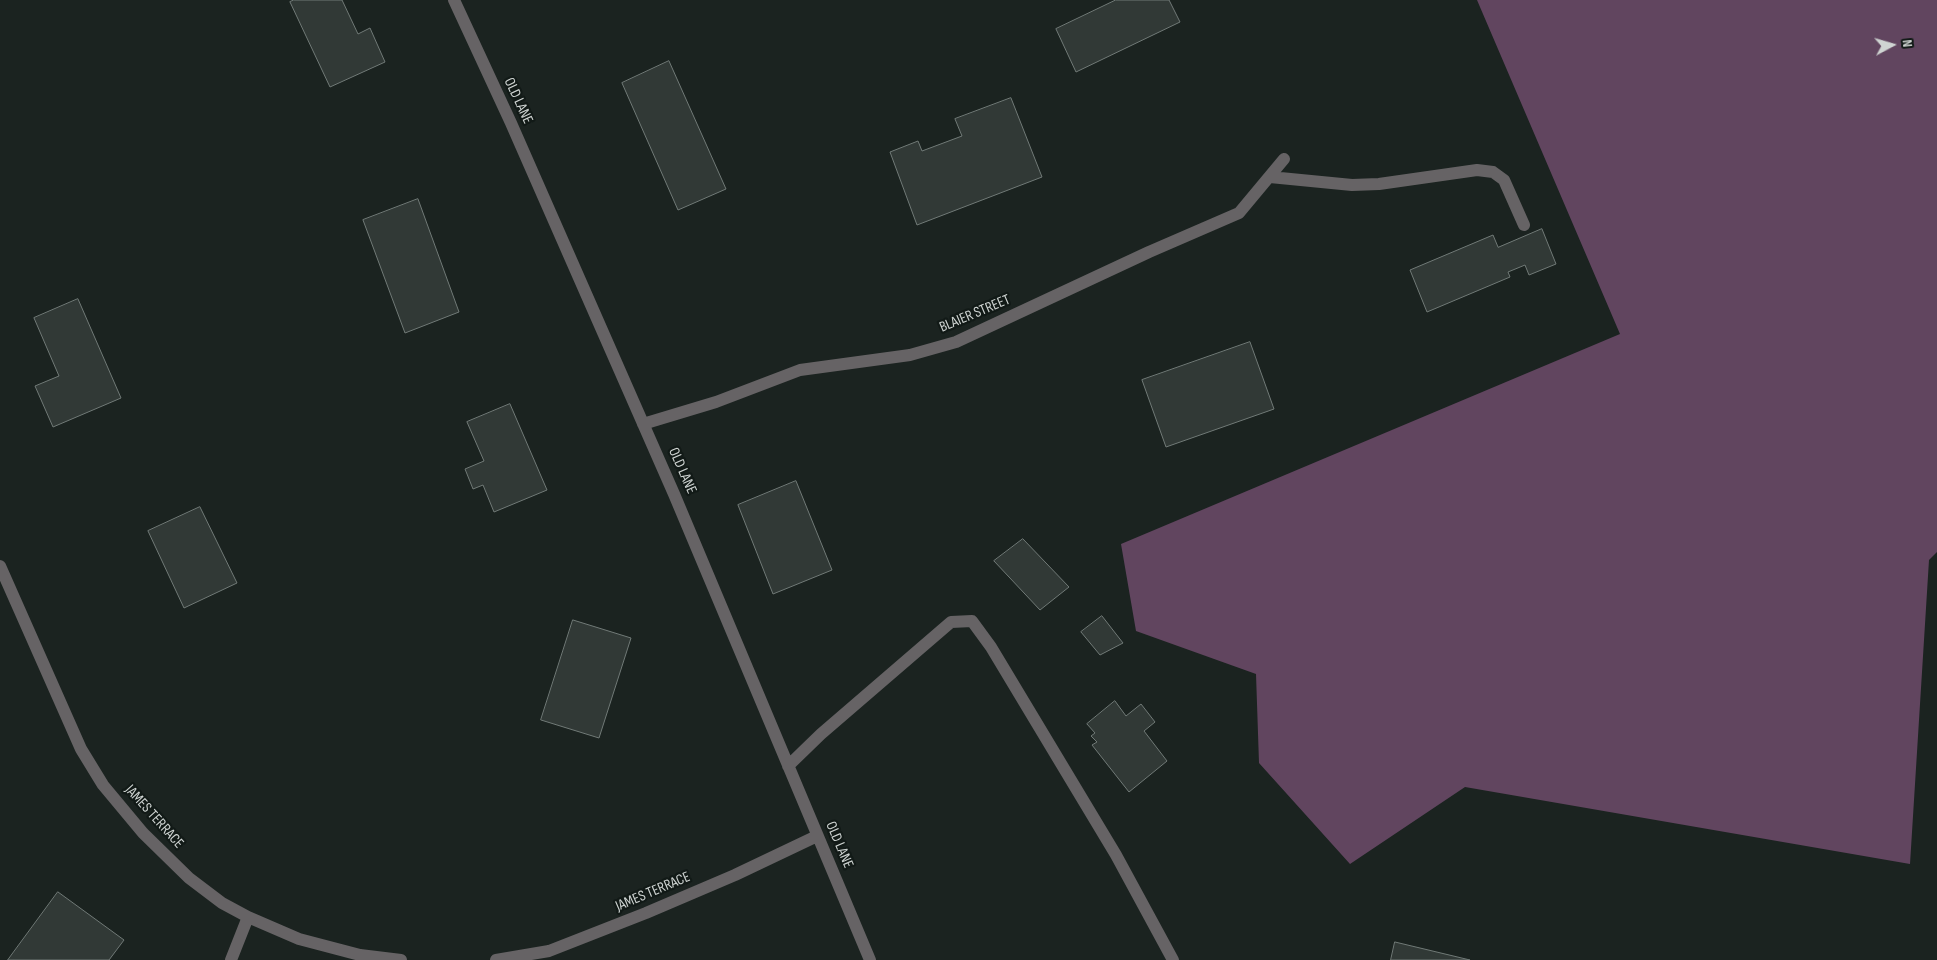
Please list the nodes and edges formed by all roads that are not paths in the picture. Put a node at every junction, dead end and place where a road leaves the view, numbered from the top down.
1 (454, 0) edge
2 (1284, 159) dead end
3 (1270, 177) junction
4 (1524, 226) dead end
5 (643, 424) junction
6 (0, 566) edge
7 (788, 766) junction
8 (817, 836) junction
9 (248, 917) junction
10 (232, 960) edge
11 (402, 960) edge
12 (496, 960) edge
13 (870, 960) edge
14 (1173, 960) edge

1 - 5 street, OLD LANE
2 - 3 street, BLAIER STREET
3 - 4 street
3 - 5 street, BLAIER STREET
5 - 7 street, OLD LANE
6 - 9 street, JAMES TERRACE
7 - 8 street, OLD LANE
7 - 14 street
8 - 12 street, JAMES TERRACE
8 - 13 street, OLD LANE
9 - 10 street
9 - 11 street, JAMES TERRACE

